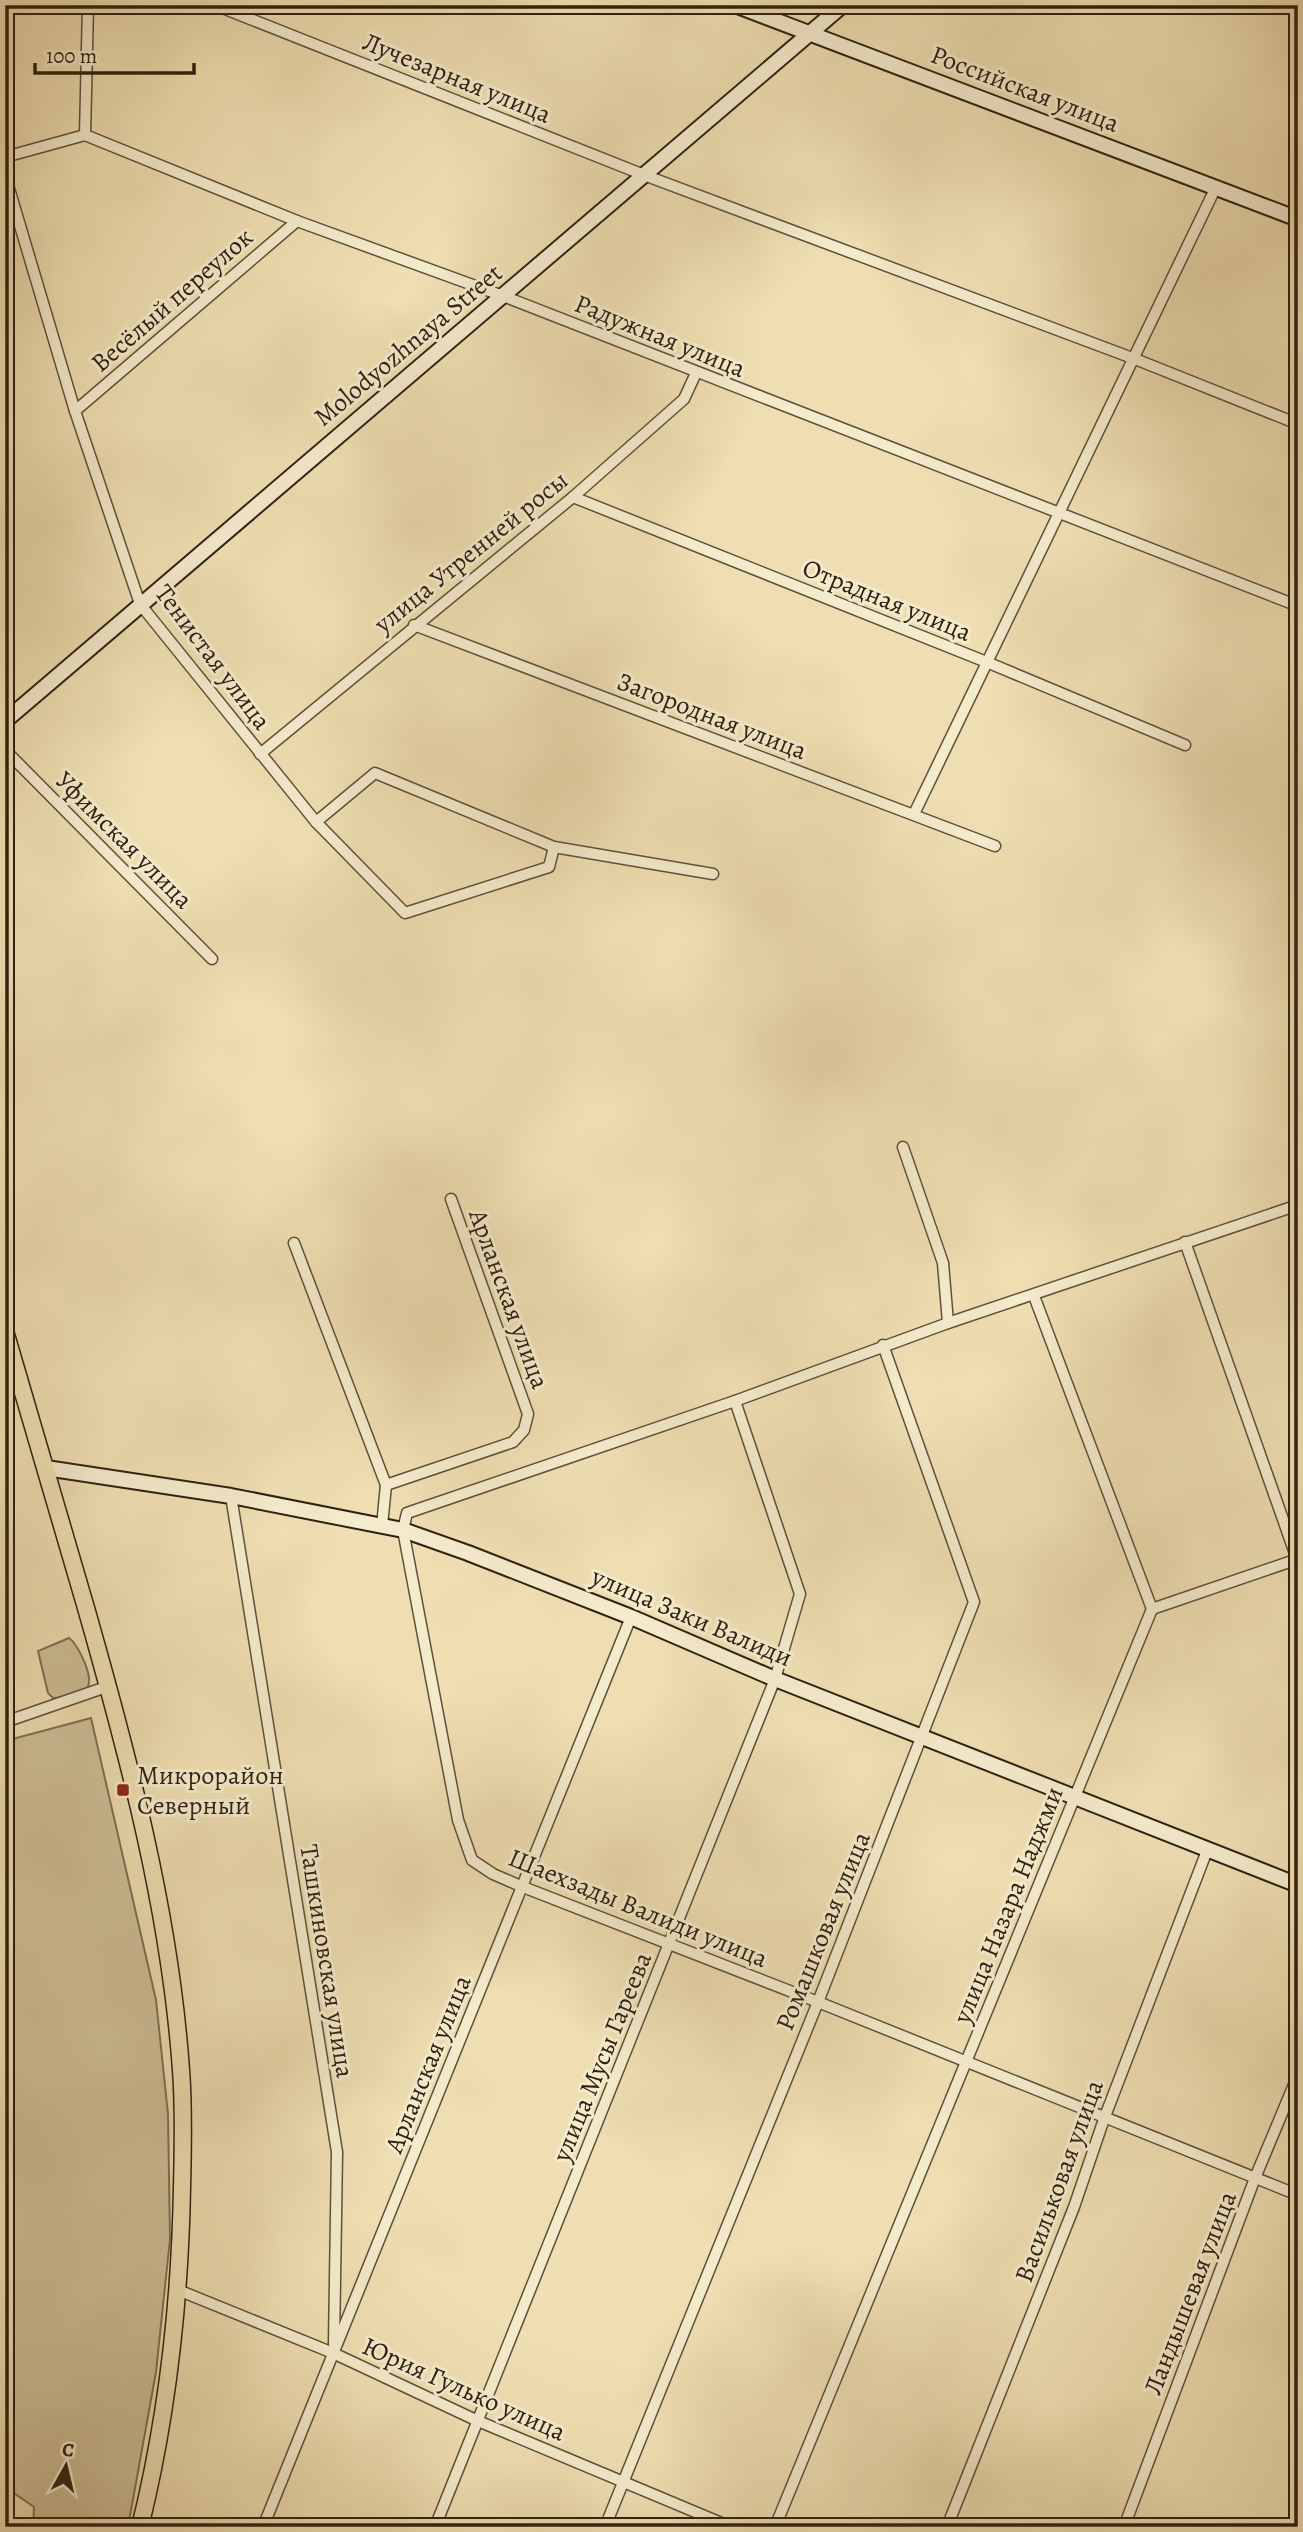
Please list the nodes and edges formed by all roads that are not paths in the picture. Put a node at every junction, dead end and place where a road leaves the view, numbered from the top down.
1 (88, 5) edge
2 (215, 5) edge
3 (735, 5) edge
4 (843, 5) edge
5 (808, 34) junction
6 (85, 135) junction
7 (5, 157) edge
8 (645, 174) junction
9 (5, 175) edge
10 (1216, 187) junction
11 (1298, 219) edge
12 (297, 221) junction
13 (503, 296) junction
14 (1135, 359) junction
15 (696, 373) junction
16 (75, 411) junction
17 (1298, 424) edge
18 (573, 497) junction
19 (1060, 513) junction
20 (140, 604) junction
21 (1298, 606) edge
22 (414, 625) junction
23 (989, 663) junction
24 (5, 721) edge
25 (1185, 745) dead end
26 (5, 750) edge
27 (260, 754) junction
28 (915, 814) junction
29 (316, 822) junction
30 (995, 846) dead end
31 (554, 847) junction
32 (713, 874) dead end
33 (212, 960) dead end
34 (903, 1147) dead end
35 (451, 1199) dead end
36 (1298, 1205) edge
37 (1185, 1242) junction
38 (294, 1243) dead end
39 (1034, 1296) junction
40 (948, 1323) junction
41 (5, 1331) edge
42 (883, 1345) junction
43 (735, 1401) junction
44 (46, 1468) junction
45 (386, 1485) junction
46 (230, 1496) junction
47 (382, 1526) junction
48 (403, 1530) junction
49 (1297, 1559) edge
50 (1152, 1609) junction
51 (631, 1617) junction
52 (775, 1679) junction
53 (108, 1686) junction
54 (5, 1722) edge
55 (922, 1735) junction
56 (1075, 1798) junction
57 (1208, 1848) junction
58 (1298, 1885) edge
59 (523, 1887) junction
60 (670, 1944) junction
61 (818, 2002) junction
62 (965, 2062) junction
63 (1298, 2075) edge
64 (1104, 2119) junction
65 (1255, 2178) junction
66 (1298, 2195) edge
67 (178, 2290) junction
68 (333, 2353) junction
69 (478, 2421) junction
70 (624, 2482) junction
71 (1298, 2516) edge
72 (140, 2527) edge
73 (263, 2527) edge
74 (435, 2527) edge
75 (605, 2527) edge
76 (732, 2527) edge
77 (775, 2527) edge
78 (947, 2527) edge
79 (1124, 2527) edge
80 (1294, 2527) edge

1 - 6 street
2 - 8 street, Лучезарная улица
3 - 5 street, Российская улица
4 - 5 street, Molodyozhnaya Street
5 - 8 street, Molodyozhnaya Street
5 - 10 street, Российская улица
6 - 7 street
6 - 12 street, Радужная улица
8 - 13 street, Molodyozhnaya Street
8 - 14 street, Лучезарная улица
9 - 16 street, Тенистая улица
10 - 11 street, Российская улица
10 - 14 street
12 - 13 street, Радужная улица
12 - 16 street, Весёлый переулок
13 - 15 street, Радужная улица
13 - 20 street, Molodyozhnaya Street
14 - 17 street, Лучезарная улица
14 - 19 street
15 - 18 street, улица Утренней росы
15 - 19 street, Радужная улица
16 - 20 street, Тенистая улица
18 - 22 street, улица Утренней росы
18 - 23 street, Отрадная улица
19 - 21 street, Радужная улица
19 - 23 street
20 - 24 street, Molodyozhnaya Street
20 - 27 street, Тенистая улица
22 - 27 street, улица Утренней росы
22 - 28 street, Загородная улица
23 - 25 street, Отрадная улица
23 - 28 street
26 - 33 street, Уфимская улица
27 - 29 street, Тенистая улица
28 - 30 street, Загородная улица
29 - 31 street
29 - 31 street, Тенистая улица
31 - 32 street
34 - 40 street
35 - 45 street, Арланская улица
36 - 37 street
37 - 39 street
37 - 49 street
38 - 45 street
39 - 40 street
39 - 50 street
40 - 42 street
41 - 44 main road
42 - 43 street
42 - 55 street, Ромашковая улица
43 - 48 street
43 - 52 street, улица Мусы Гареева
44 - 46 street, улица Заки Валиди
44 - 53 main road
45 - 47 street
46 - 47 street, улица Заки Валиди
46 - 68 street, Ташкиновская улица
47 - 48 street, улица Заки Валиди
48 - 51 street, улица Заки Валиди
48 - 59 street, Шаехзады Валиди улица
49 - 50 street
50 - 56 street, улица Назара Наджми
51 - 52 street, улица Заки Валиди
51 - 59 street, Арланская улица
52 - 55 street, улица Заки Валиди
52 - 60 street, улица Мусы Гареева
53 - 54 street
53 - 67 main road
55 - 56 street, улица Заки Валиди
55 - 61 street, Ромашковая улица
56 - 57 street, улица Заки Валиди
56 - 62 street, улица Назара Наджми
57 - 58 street, улица Заки Валиди
57 - 64 street, Васильковая улица
59 - 60 street, Шаехзады Валиди улица
59 - 68 street, Арланская улица
60 - 61 street, Шаехзады Валиди улица
60 - 69 street, улица Мусы Гареева
61 - 62 street, Шаехзады Валиди улица
61 - 70 street, Ромашковая улица
62 - 64 street, Шаехзады Валиди улица
62 - 77 street, улица Назара Наджми
63 - 65 street, Ландышевая улица
64 - 65 street, Шаехзады Валиди улица
64 - 78 street, Васильковая улица
65 - 66 street, Шаехзады Валиди улица
65 - 79 street, Ландышевая улица
67 - 68 street, Юрия Гулько улица
67 - 72 main road
68 - 69 street, Юрия Гулько улица
68 - 73 street, Арланская улица
69 - 70 street, Юрия Гулько улица
69 - 74 street, улица Мусы Гареева
70 - 75 street, Ромашковая улица
70 - 76 street, Юрия Гулько улица
71 - 80 street

